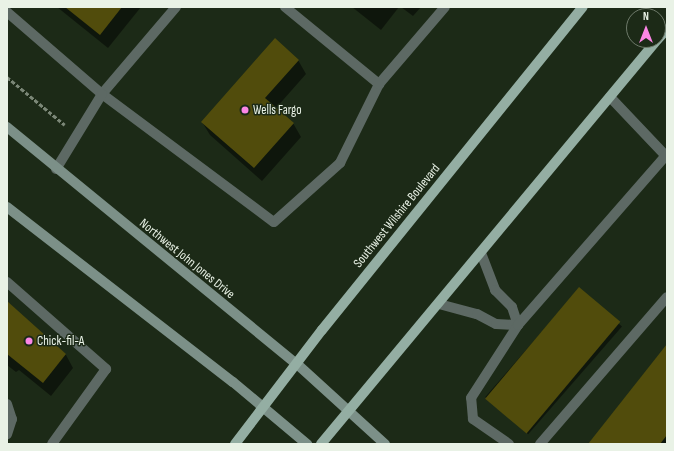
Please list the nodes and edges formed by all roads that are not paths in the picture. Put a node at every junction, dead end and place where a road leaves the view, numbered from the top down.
1 (176, 7) edge
2 (285, 7) edge
3 (445, 7) edge
4 (582, 7) edge
5 (7, 12) edge
6 (651, 48) edge
7 (379, 84) junction
8 (102, 94) junction
9 (610, 96) junction
10 (7, 127) edge
11 (667, 156) edge
12 (56, 169) junction
13 (7, 207) edge
14 (481, 253) junction
15 (7, 282) edge
16 (667, 297) edge
17 (439, 304) junction
18 (518, 325) junction
19 (296, 364) junction
20 (7, 404) edge
21 (264, 407) junction
22 (349, 412) junction
23 (7, 434) edge
24 (52, 444) edge
25 (235, 444) edge
26 (307, 444) edge
27 (321, 444) edge
28 (385, 444) edge
29 (509, 444) edge
30 (540, 444) edge

1 - 8 lane
2 - 7 lane
3 - 7 lane
4 - 19 main road, Southwest Wilshire Boulevard
5 - 8 lane
6 - 9 main road
7 - 8 lane
8 - 12 lane
9 - 11 lane
9 - 14 main road
10 - 12 main road, Northwest John Jones Drive
11 - 18 lane
12 - 19 main road, Northwest John Jones Drive
13 - 21 main road
14 - 17 main road
14 - 18 lane
15 - 24 lane
16 - 30 lane
17 - 18 lane
17 - 22 main road
18 - 29 lane
19 - 21 main road, Southwest Wilshire Boulevard
19 - 22 main road, Northwest John Jones Drive
20 - 23 lane
21 - 25 main road, Southwest Wilshire Boulevard
21 - 26 main road
22 - 27 main road
22 - 28 main road, Northwest John Jones Drive

